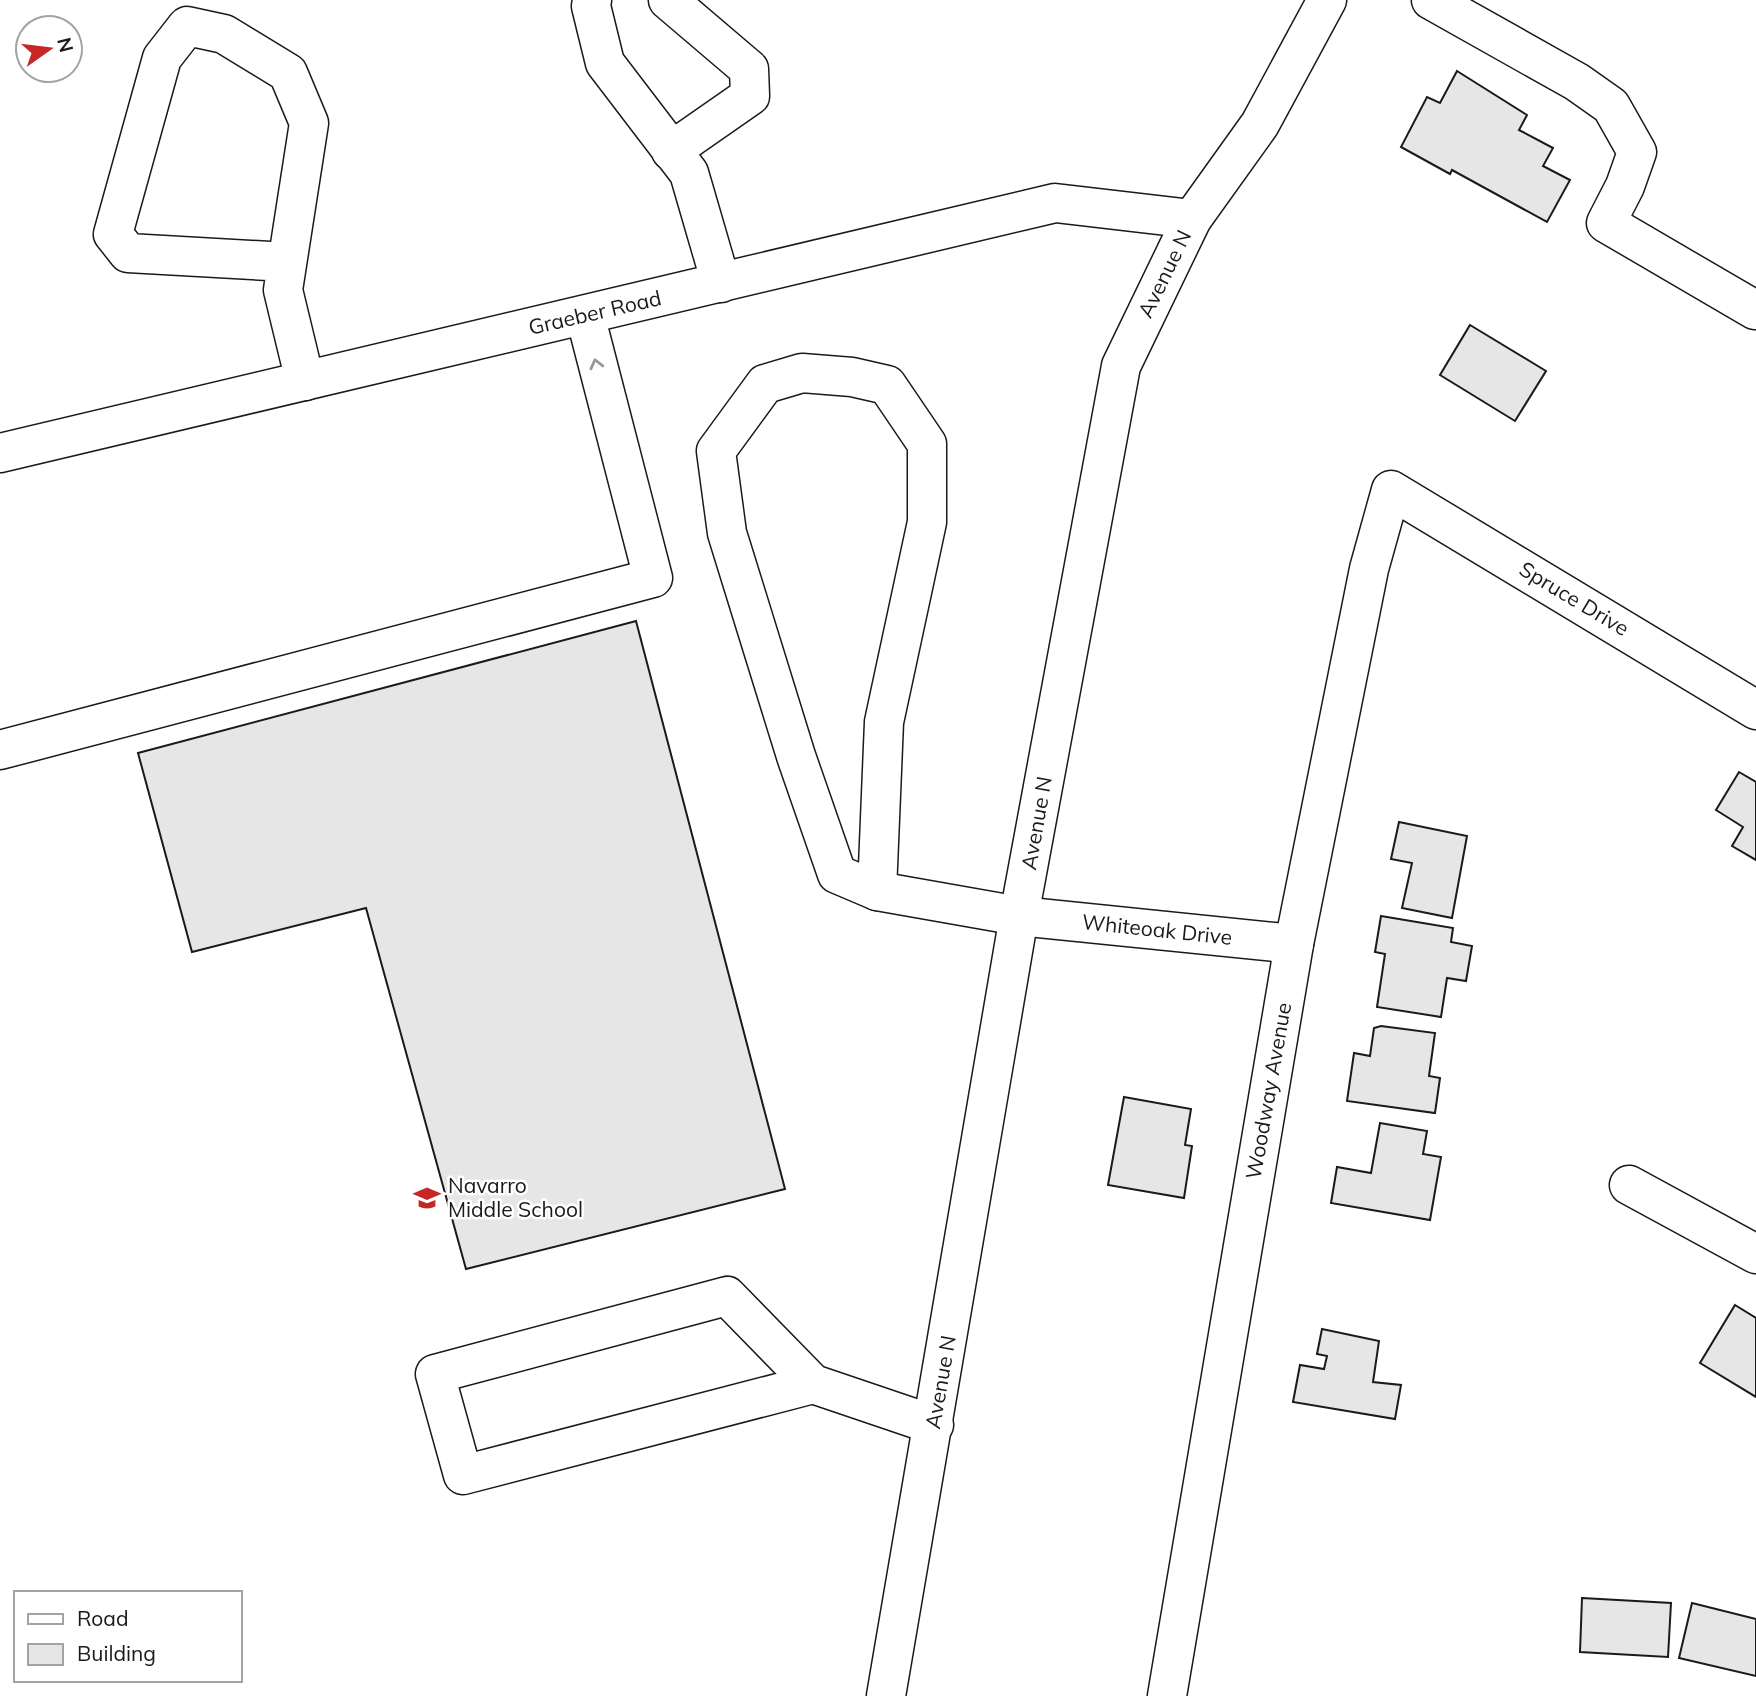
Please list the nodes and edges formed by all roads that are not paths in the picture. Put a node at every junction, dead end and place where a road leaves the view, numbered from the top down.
1 (592, 0) edge
2 (668, 0) edge
3 (1327, 0) edge
4 (1431, 0) edge
5 (671, 151) junction
6 (1192, 219) junction
7 (287, 262) junction
8 (721, 283) junction
9 (1755, 310) edge
10 (584, 315) junction
11 (305, 381) junction
12 (0, 453) edge
13 (1391, 490) joint
14 (1756, 710) edge
15 (0, 750) edge
16 (877, 891) junction
17 (1019, 916) junction
18 (1294, 944) junction
19 (1629, 1185) dead end
20 (1756, 1254) edge
21 (813, 1384) junction
22 (934, 1425) junction
23 (886, 1696) edge
24 (1167, 1696) edge

1 - 5 street
2 - 5 street
3 - 6 street, Avenue N
4 - 9 street
5 - 8 street
6 - 8 street, Graeber Road
6 - 17 street, Avenue N
7 - 7 street
7 - 11 street
8 - 10 street, Graeber Road
10 - 11 street, Graeber Road
15 -> 10 street
11 - 12 street, Graeber Road
13 - 14 street, Spruce Drive
13 - 18 street, Woodway Avenue
16 - 16 street, Whiteoak Drive
16 - 17 street, Whiteoak Drive
17 - 18 street, Whiteoak Drive
17 - 22 street, Avenue N
18 - 24 street, Woodway Avenue
19 - 20 street
21 - 21 street
21 - 22 street
22 - 23 street, Avenue N

